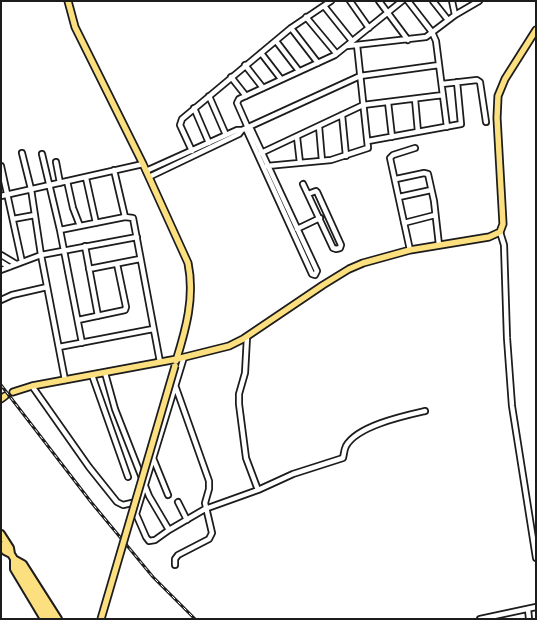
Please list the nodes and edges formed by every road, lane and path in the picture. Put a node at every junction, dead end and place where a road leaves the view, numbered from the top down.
1 (68, 1) edge
2 (330, 1) edge
3 (350, 1) edge
4 (379, 1) edge
5 (402, 1) edge
6 (408, 1) edge
7 (433, 1) edge
8 (452, 1) edge
9 (479, 1) edge
10 (474, 3) edge
11 (324, 6) junction
12 (388, 13) junction
13 (455, 15) junction
14 (306, 17) junction
15 (448, 20) junction
16 (291, 28) junction
17 (369, 28) junction
18 (536, 30) edge
19 (432, 32) junction
20 (408, 40) junction
21 (276, 41) junction
22 (352, 41) junction
23 (357, 45) junction
24 (346, 46) junction
25 (261, 52) junction
26 (336, 53) junction
27 (318, 62) junction
28 (245, 65) junction
29 (439, 65) junction
30 (299, 71) junction
31 (360, 76) junction
32 (231, 77) junction
33 (281, 80) junction
34 (457, 82) junction
35 (442, 84) junction
36 (263, 88) junction
37 (443, 95) junction
38 (209, 96) junction
39 (246, 96) junction
40 (415, 99) junction
41 (388, 102) junction
42 (363, 106) junction
43 (194, 108) junction
44 (342, 115) junction
45 (486, 122) dead end
46 (318, 126) junction
47 (447, 127) junction
48 (247, 128) junction
49 (418, 132) junction
50 (226, 135) junction
51 (297, 136) junction
52 (392, 137) junction
53 (368, 141) junction
54 (209, 143) junction
55 (415, 148) dead end
56 (192, 150) junction
57 (22, 153) dead end
58 (260, 153) junction
59 (42, 154) dead end
60 (346, 156) junction
61 (322, 161) junction
62 (56, 162) dead end
63 (300, 163) junction
64 (143, 164) junction
65 (1, 166) edge
66 (266, 166) junction
67 (114, 170) junction
68 (147, 174) junction
69 (86, 178) junction
70 (396, 180) junction
71 (67, 181) junction
72 (60, 183) junction
73 (303, 184) dead end
74 (49, 185) junction
75 (31, 189) junction
76 (431, 190) junction
77 (8, 194) junction
78 (308, 194) junction
79 (1, 196) edge
80 (399, 197) junction
81 (34, 215) junction
82 (435, 215) junction
83 (125, 217) junction
84 (320, 218) junction
85 (13, 219) junction
86 (404, 222) junction
87 (96, 223) junction
88 (80, 226) junction
89 (297, 229) junction
90 (60, 230) junction
91 (500, 232) junction
92 (137, 237) junction
93 (439, 245) junction
94 (85, 246) junction
95 (64, 250) junction
96 (410, 250) junction
97 (40, 254) junction
98 (1, 255) edge
99 (140, 259) junction
100 (1, 262) edge
101 (22, 262) junction
102 (16, 264) junction
103 (117, 264) junction
104 (9, 267) junction
105 (89, 269) junction
106 (1, 270) edge
107 (47, 287) junction
108 (1, 300) edge
109 (98, 316) junction
110 (78, 320) junction
111 (154, 329) junction
112 (247, 336) junction
113 (82, 343) junction
114 (59, 347) junction
115 (180, 358) junction
116 (160, 362) junction
117 (105, 373) junction
118 (92, 375) junction
119 (65, 380) junction
120 (175, 385) junction
121 (32, 386) junction
122 (13, 392) dead end
123 (425, 411) dead end
124 (153, 458) junction
125 (128, 477) dead end
126 (144, 485) junction
127 (258, 490) junction
128 (168, 495) dead end
129 (139, 502) junction
130 (178, 502) dead end
131 (205, 509) junction
132 (187, 520) junction
133 (169, 530) junction
134 (1, 534) edge
135 (1, 545) edge
136 (536, 558) edge
137 (14, 559) junction
138 (175, 565) dead end
139 (536, 607) edge
140 (528, 609) junction
141 (489, 618) edge
142 (44, 619) edge
143 (51, 619) edge
144 (58, 619) edge
145 (101, 619) edge
146 (480, 619) edge
147 (529, 619) edge

1 - 64 main road
2 - 11 street
3 - 17 street
4 - 12 street
5 - 12 street
6 - 19 street
7 - 15 street
8 - 13 street
9 - 10 street
10 - 13 street
11 - 14 street
11 - 22 street
12 - 17 street
12 - 20 street
13 - 15 street
14 - 16 street
14 - 26 street
15 - 19 street
16 - 21 street
16 - 27 street
17 - 22 street
18 - 91 main road
19 - 20 street
19 - 29 street
20 - 23 street
21 - 25 street
21 - 30 street
22 - 24 street
23 - 24 street
23 - 31 street
24 - 26 street
25 - 28 street
25 - 33 street
26 - 27 street
27 - 30 street
28 - 32 street
28 - 36 street
29 - 31 street
29 - 35 street
30 - 33 street
31 - 42 street
31 - 48 street
32 - 38 street
32 - 39 street
33 - 36 street
34 - 35 street
34 - 45 street
34 - 47 street
35 - 37 street
36 - 39 street
37 - 40 street
37 - 47 street
38 - 43 street
38 - 50 street
39 - 48 street
40 - 41 street
40 - 49 street
41 - 42 street
41 - 52 street
42 - 44 street
42 - 53 street
43 - 54 street
43 - 56 street
44 - 46 street
44 - 60 street
46 - 51 street
46 - 61 street
47 - 49 street
48 - 50 street
48 - 58 street
48 - 68 street
49 - 52 street
50 - 54 street
51 - 58 street
51 - 63 street
52 - 53 street
53 - 60 street
54 - 56 street
55 - 70 street
56 - 68 street
57 - 75 street
58 - 66 street
59 - 74 street
60 - 61 street
61 - 63 street
62 - 72 street
63 - 66 street
64 - 67 street
64 - 68 main road
65 - 77 street
66 - 89 street
66 - 89 street
67 - 69 street
67 - 83 street
68 - 115 main road
69 - 71 street
69 - 87 street
70 - 76 street
70 - 80 street
71 - 72 street
71 - 88 street
72 - 74 street
73 - 78 street
74 - 75 street
74 - 90 street
75 - 77 street
75 - 81 street
76 - 80 street
76 - 82 street
77 - 79 street
77 - 85 street
78 - 84 street
78 - 84 street
80 - 86 street
81 - 85 street
81 - 97 street
82 - 86 street
82 - 93 street
83 - 87 street
83 - 92 street
84 - 89 street
85 - 101 street
86 - 96 street
87 - 88 street
88 - 90 street
90 - 95 street
91 - 93 main road
91 - 136 street
92 - 94 street
92 - 99 street
93 - 96 main road
94 - 95 street
94 - 105 street
95 - 97 street
95 - 110 street
96 - 112 main road
97 - 101 street
97 - 107 street
98 - 102 street
99 - 103 street
99 - 111 street
100 - 104 street
101 - 102 street
102 - 104 street
103 - 105 street
103 - 109 street
104 - 106 street
105 - 109 street
107 - 108 street
107 - 114 street
109 - 110 street
110 - 113 street
111 - 113 street
111 - 116 street
112 - 115 main road
112 - 127 street
113 - 114 street
114 - 119 street
115 - 116 main road
115 - 120 street
115 - 145 main road, bridge
116 - 117 main road
117 - 118 main road
117 - 126 street
118 - 119 main road
118 - 125 street
119 - 121 main road
120 - 124 street
120 - 131 street
121 - 122 main road
121 - 129 street
123 - 127 street
124 - 126 street
124 - 128 street
126 - 129 street
126 - 133 street
127 - 131 street
129 - 133 street
130 - 132 street
131 - 132 street
131 - 138 street
132 - 133 street
134 - 137 highway
135 - 137 highway
137 - 142 highway
137 - 143 highway
137 - 144 highway
139 - 140 street
140 - 141 street
140 - 147 street
141 - 146 street

